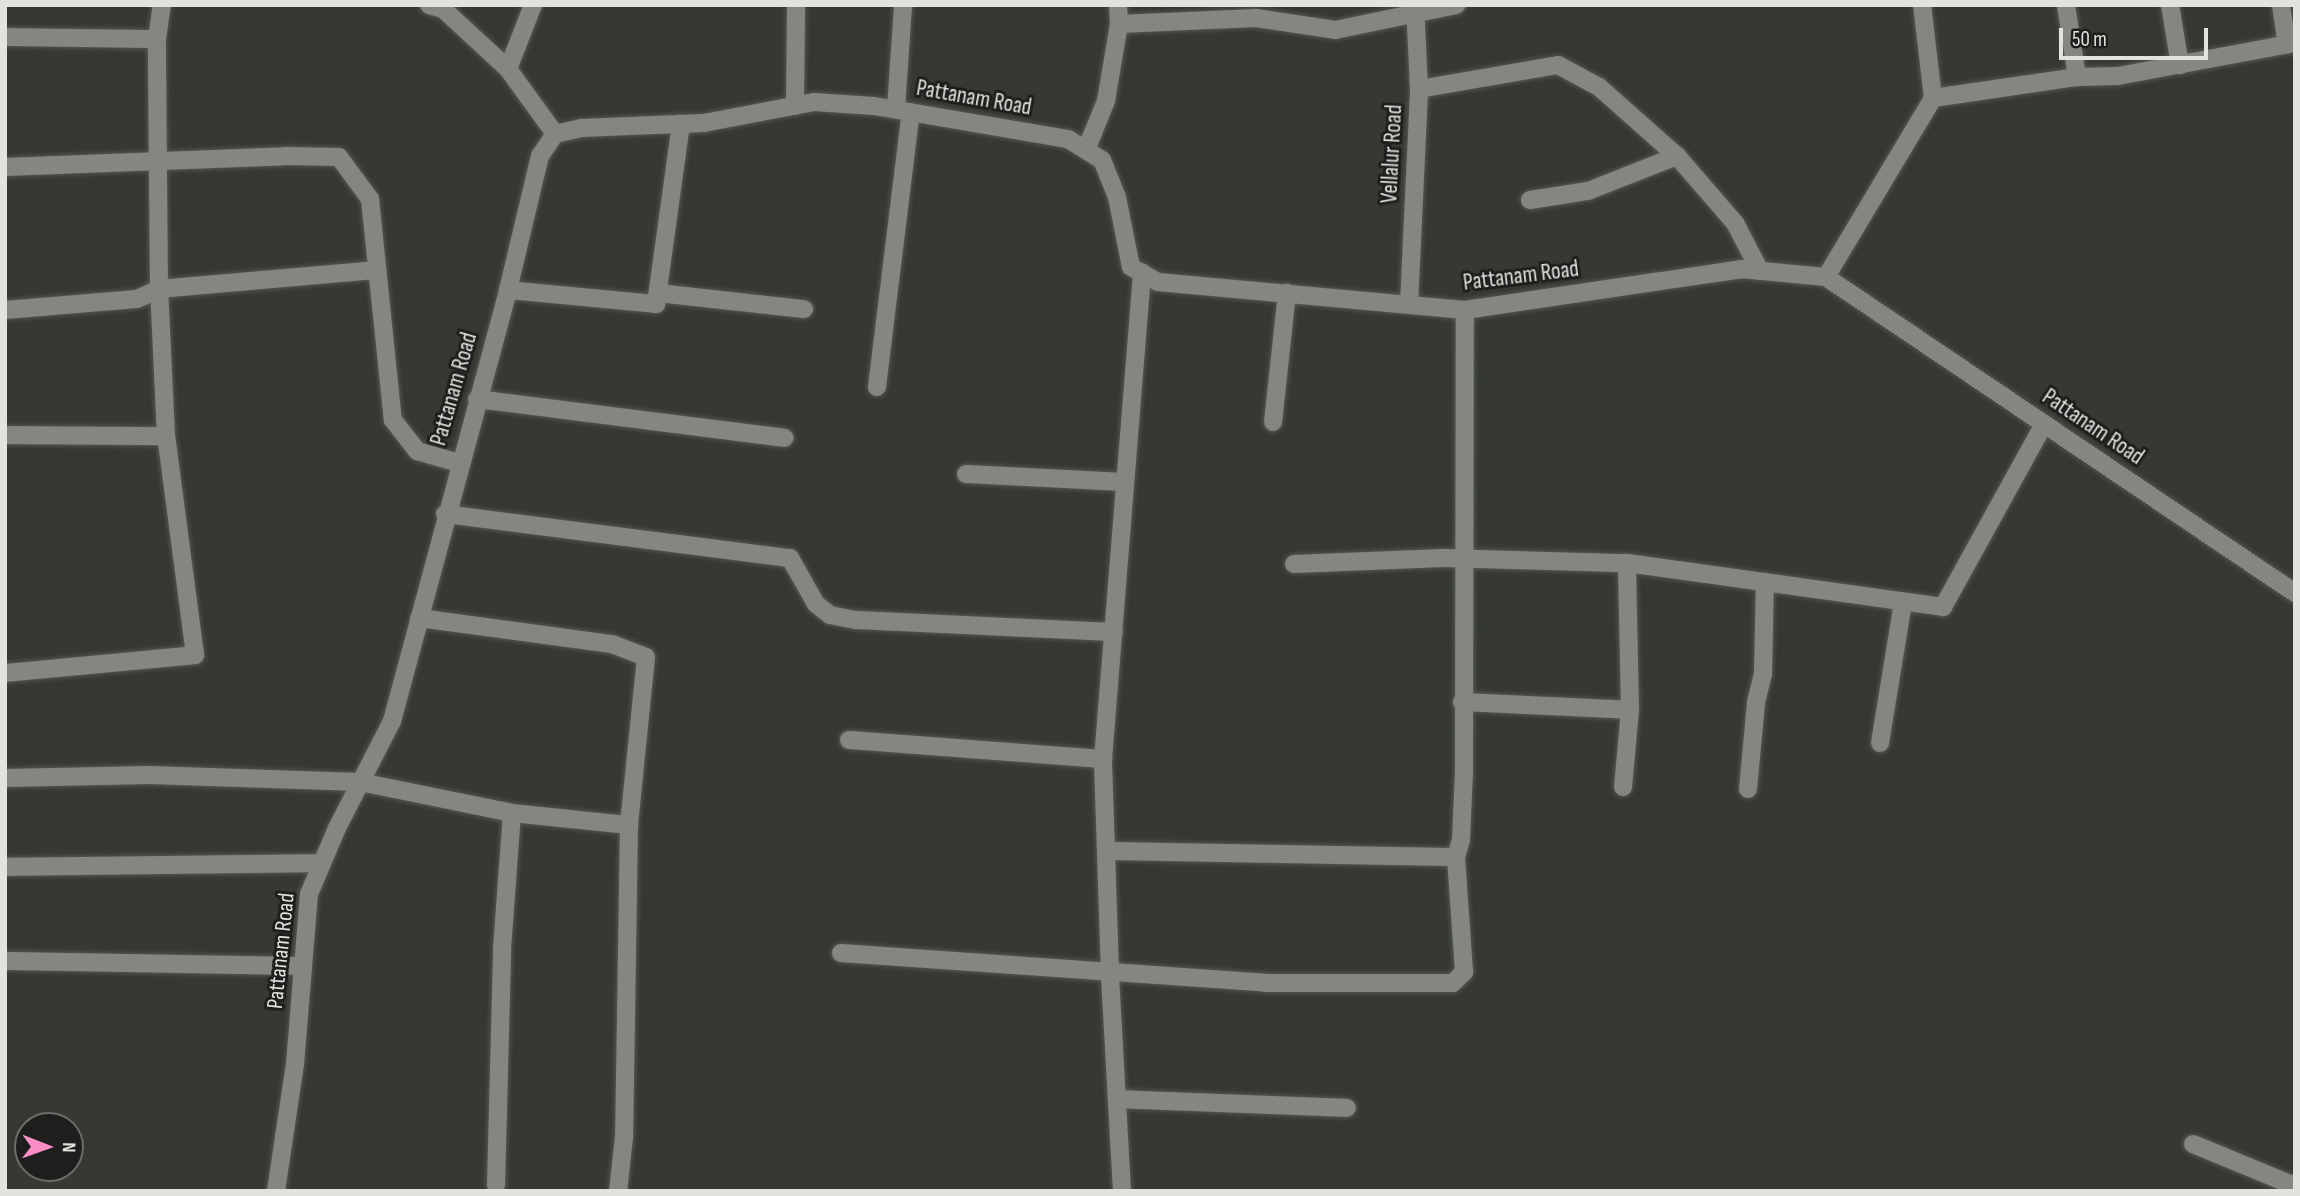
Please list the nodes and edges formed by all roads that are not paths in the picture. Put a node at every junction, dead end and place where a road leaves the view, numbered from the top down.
1 (162, 5) edge
2 (429, 5) edge
3 (533, 5) edge
4 (796, 5) edge
5 (903, 5) edge
6 (1118, 5) edge
7 (1456, 5) edge
8 (1922, 5) edge
9 (2066, 5) edge
10 (2170, 5) edge
11 (2281, 5) edge
12 (1415, 10) edge
13 (1119, 24) junction
14 (5, 37) edge
15 (157, 39) junction
16 (2291, 44) edge
17 (2180, 65) junction
18 (508, 69) junction
19 (2077, 77) junction
20 (1419, 89) junction
21 (1933, 98) junction
22 (795, 106) junction
23 (904, 111) junction
24 (681, 124) junction
25 (555, 134) junction
26 (1086, 150) junction
27 (1677, 156) junction
28 (158, 160) junction
29 (5, 167) edge
30 (1530, 200) dead end
31 (377, 270) junction
32 (1760, 271) junction
33 (1142, 273) junction
34 (1826, 277) junction
35 (159, 289) junction
36 (508, 290) junction
37 (658, 293) junction
38 (1287, 293) junction
39 (1409, 304) junction
40 (804, 309) dead end
41 (5, 310) edge
42 (1465, 310) junction
43 (877, 387) dead end
44 (477, 399) junction
45 (1273, 422) dead end
46 (2044, 424) junction
47 (5, 435) edge
48 (166, 436) junction
49 (785, 438) dead end
50 (459, 463) junction
51 (966, 474) dead end
52 (1125, 482) junction
53 (445, 514) junction
54 (1464, 559) junction
55 (1627, 563) junction
56 (1294, 564) dead end
57 (1765, 582) junction
58 (2295, 593) edge
59 (1903, 601) junction
60 (419, 618) junction
61 (1114, 632) junction
62 (5, 673) edge
63 (1462, 702) junction
64 (1630, 710) junction
65 (849, 740) dead end
66 (1880, 743) dead end
67 (1103, 759) junction
68 (5, 778) edge
69 (360, 782) junction
70 (1623, 787) dead end
71 (1748, 789) dead end
72 (512, 813) junction
73 (629, 825) junction
74 (1106, 851) junction
75 (1456, 857) junction
76 (322, 863) junction
77 (5, 867) edge
78 (841, 953) dead end
79 (5, 961) edge
80 (303, 966) junction
81 (1110, 973) junction
82 (1116, 1098) junction
83 (1347, 1108) dead end
84 (2193, 1144) dead end
85 (496, 1185) dead end
86 (2295, 1186) edge
87 (276, 1191) edge
88 (618, 1191) edge
89 (1122, 1191) edge

1 - 15 street
2 - 18 street
3 - 18 street
4 - 22 street
5 - 23 street
6 - 13 street
7 - 12 street
8 - 21 street
9 - 19 street
10 - 17 street
11 - 16 street
12 - 13 street
12 - 20 street, Vellalur Road
13 - 26 street
14 - 15 street
15 - 28 street
16 - 17 street
17 - 19 street
18 - 25 street
19 - 21 street
20 - 27 street
20 - 39 street, Vellalur Road
21 - 34 street
22 - 23 street, Pattanam Road
22 - 24 street, Pattanam Road
23 - 26 street, Pattanam Road
23 - 43 street
24 - 25 street, Pattanam Road
24 - 37 street
25 - 36 street, Pattanam Road
26 - 33 street, Pattanam Road
27 - 30 street
27 - 32 street
28 - 29 street
28 - 31 street
28 - 35 street
31 - 35 street
31 - 50 street
32 - 34 street, Pattanam Road
32 - 42 street, Pattanam Road
33 - 38 street, Pattanam Road
33 - 52 street
34 - 46 street, Pattanam Road
35 - 41 street
35 - 48 street
36 - 37 street
36 - 44 street, Pattanam Road
37 - 40 street
38 - 39 street, Pattanam Road
38 - 45 street
39 - 42 street, Pattanam Road
42 - 54 street
44 - 49 street
44 - 50 street, Pattanam Road
46 - 58 street, Pattanam Road
46 - 59 street
47 - 48 street
48 - 62 street
50 - 53 street, Pattanam Road
51 - 52 street
52 - 61 street
53 - 60 street, Pattanam Road
53 - 61 street
54 - 55 street
54 - 56 street
54 - 63 street
55 - 57 street
55 - 64 street
57 - 59 street
57 - 71 street
59 - 66 street
60 - 69 street, Pattanam Road
60 - 73 street
61 - 67 street
63 - 64 street
63 - 75 street
64 - 70 street
65 - 67 street
67 - 74 street
68 - 69 street
69 - 72 street
69 - 76 street, Pattanam Road
72 - 73 street
72 - 85 street
73 - 88 street
74 - 75 street
74 - 81 street
75 - 81 street
76 - 77 street
76 - 80 street, Pattanam Road
78 - 81 street
79 - 80 street
80 - 87 street, Pattanam Road
81 - 82 street
82 - 83 street
82 - 89 street
84 - 86 street

